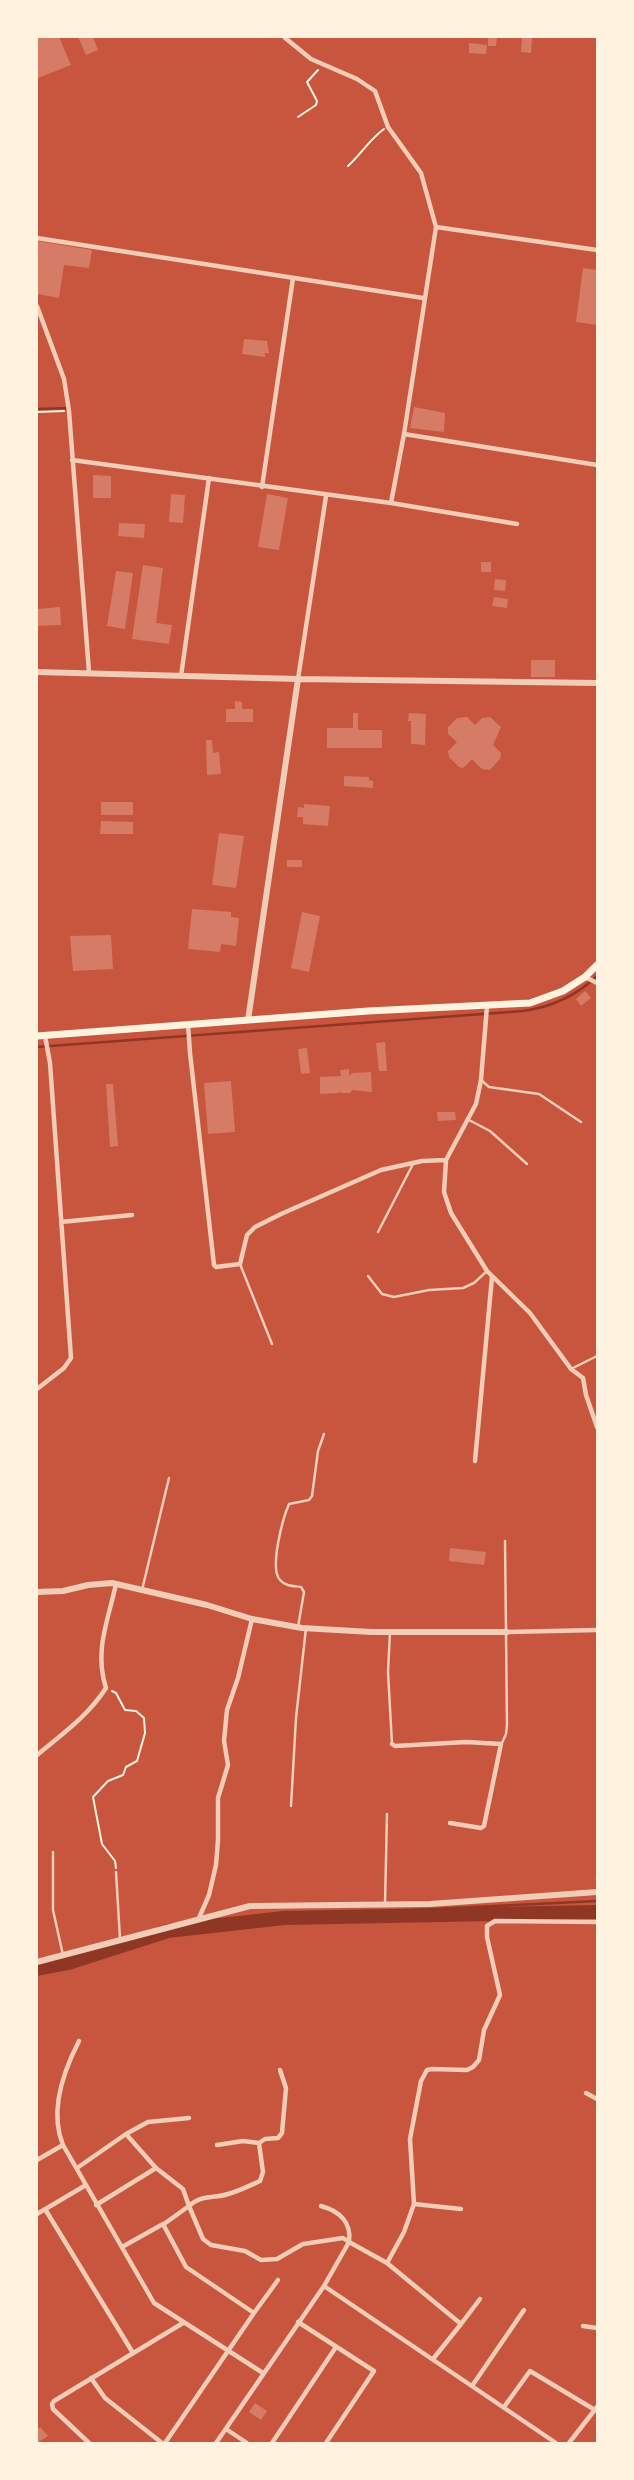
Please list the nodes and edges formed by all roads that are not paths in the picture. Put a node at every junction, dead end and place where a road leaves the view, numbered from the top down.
1 (284, 37) edge
2 (436, 227) junction
3 (37, 238) edge
4 (597, 250) edge
5 (293, 278) junction
6 (424, 298) junction
7 (37, 306) edge
8 (404, 434) junction
9 (72, 460) junction
10 (597, 464) edge
11 (209, 478) junction
12 (262, 486) junction
13 (326, 496) junction
14 (391, 503) junction
15 (517, 524) dead end
16 (37, 672) edge
17 (89, 672) junction
18 (181, 676) junction
19 (298, 679) junction
20 (597, 683) edge
21 (597, 965) edge
22 (585, 977) junction
23 (597, 983) edge
24 (487, 1006) junction
25 (248, 1020) junction
26 (188, 1024) junction
27 (41, 1036) edge
28 (37, 1045) edge
29 (481, 1080) junction
30 (467, 1119) junction
31 (581, 1122) dead end
32 (446, 1160) junction
33 (413, 1164) junction
34 (527, 1164) dead end
35 (132, 1216) dead end
36 (61, 1222) junction
37 (378, 1232) dead end
38 (240, 1264) junction
39 (486, 1271) junction
40 (368, 1276) dead end
41 (492, 1276) junction
42 (272, 1344) dead end
43 (597, 1356) edge
44 (571, 1369) junction
45 (37, 1390) edge
46 (597, 1427) edge
47 (324, 1434) dead end
48 (475, 1461) dead end
49 (169, 1478) dead end
50 (505, 1541) dead end
51 (116, 1584) junction
52 (142, 1590) junction
53 (37, 1592) edge
54 (252, 1619) junction
55 (298, 1627) junction
56 (306, 1628) junction
57 (597, 1630) edge
58 (390, 1631) junction
59 (507, 1632) junction
60 (392, 1744) joint
61 (501, 1744) junction
62 (37, 1755) edge
63 (291, 1806) dead end
64 (387, 1814) dead end
65 (450, 1823) dead end
66 (53, 1852) dead end
67 (116, 1872) road end
68 (597, 1892) edge
69 (386, 1904) junction
70 (199, 1918) junction
71 (597, 1922) edge
72 (120, 1938) junction
73 (63, 1955) junction
74 (37, 1962) edge
75 (79, 2041) dead end
76 (279, 2070) dead end
77 (586, 2093) dead end
78 (597, 2099) edge
79 (189, 2118) dead end
80 (126, 2134) junction
81 (259, 2143) junction
82 (63, 2145) junction
83 (217, 2145) dead end
84 (37, 2160) edge
85 (76, 2168) junction
86 (156, 2168) junction
87 (86, 2185) junction
88 (414, 2204) junction
89 (96, 2205) junction
90 (190, 2206) junction
91 (321, 2206) dead end
92 (45, 2209) junction
93 (461, 2209) dead end
94 (37, 2214) edge
95 (163, 2224) junction
96 (349, 2242) junction
97 (122, 2247) junction
98 (387, 2263) junction
99 (278, 2280) dead end
100 (324, 2286) junction
101 (480, 2299) dead end
102 (524, 2310) dead end
103 (254, 2313) junction
104 (298, 2322) junction
105 (183, 2323) junction
106 (461, 2324) junction
107 (583, 2326) dead end
108 (597, 2328) edge
109 (336, 2347) junction
110 (228, 2351) junction
111 (133, 2353) junction
112 (433, 2359) junction
113 (262, 2373) junction
114 (90, 2378) junction
115 (472, 2386) junction
116 (504, 2407) junction
117 (596, 2409) edge
118 (226, 2429) junction
119 (89, 2443) edge
120 (163, 2443) edge
121 (216, 2443) edge
122 (247, 2443) edge
123 (272, 2443) edge
124 (326, 2443) edge
125 (556, 2443) edge
126 (569, 2443) edge

1 - 2 street
2 - 4 street
2 - 6 street
3 - 5 street
5 - 6 street
5 - 12 street
6 - 8 street
7 - 9 street
8 - 10 street
8 - 14 street
9 - 11 street
9 - 17 street
11 - 12 street
11 - 18 street
12 - 13 street
13 - 14 street
13 - 19 street
14 - 15 street
16 - 17 street
17 - 18 street
18 - 19 street
19 - 20 street
19 - 25 street
21 - 22 main road
22 - 23 street
22 - 24 main road
24 - 25 main road
24 - 29 street
25 - 26 main road
26 - 27 main road
26 - 38 street
27 - 28 main road
27 - 36 street
29 - 30 street
29 - 31 lane
30 - 32 street
30 - 34 lane
32 - 33 street
32 - 39 street
33 - 37 lane
33 - 38 street
35 - 36 street
36 - 45 street
38 - 42 lane
39 - 40 lane
39 - 41 street
41 - 44 street
41 - 48 street
43 - 44 lane
44 - 46 street
47 - 55 lane
49 - 52 lane
50 - 59 lane
51 - 52 street
51 - 53 street
51 - 62 street
52 - 54 street
54 - 55 street
54 - 70 street
55 - 56 street
56 - 58 street
56 - 63 lane
57 - 59 street
58 - 59 street
58 - 60 lane
59 - 61 lane
60 - 61 street
61 - 65 street
64 - 69 lane
66 - 73 lane
67 - 72 lane
68 - 69 street
69 - 70 street
70 - 72 street
71 - 88 street
72 - 73 street
73 - 74 street
75 - 82 street
76 - 81 street
77 - 78 street
79 - 80 street
80 - 85 street
80 - 86 street
81 - 83 street
81 - 90 street
82 - 84 street
82 - 85 street
85 - 87 street
86 - 89 street
86 - 90 street
87 - 89 street
87 - 92 street
88 - 93 street
88 - 98 street
89 - 97 street
90 - 95 street
90 - 96 street
91 - 96 street
92 - 94 street
92 - 111 street
95 - 97 street
95 - 103 street
96 - 98 street
96 - 100 street
97 - 105 street
98 - 106 street
99 - 103 street
100 - 104 street
100 - 112 street
101 - 106 street
102 - 115 street
103 - 110 street
104 - 109 street
104 - 113 street
105 - 110 street
105 - 111 street
106 - 112 street
107 - 108 street
109 - 123 street
109 - 124 street
110 - 113 street
110 - 120 street
111 - 114 street
112 - 115 street
113 - 118 street
114 - 119 street
114 - 120 street
115 - 116 street
116 - 117 street
116 - 125 street
117 - 126 street
118 - 121 street
118 - 122 street

